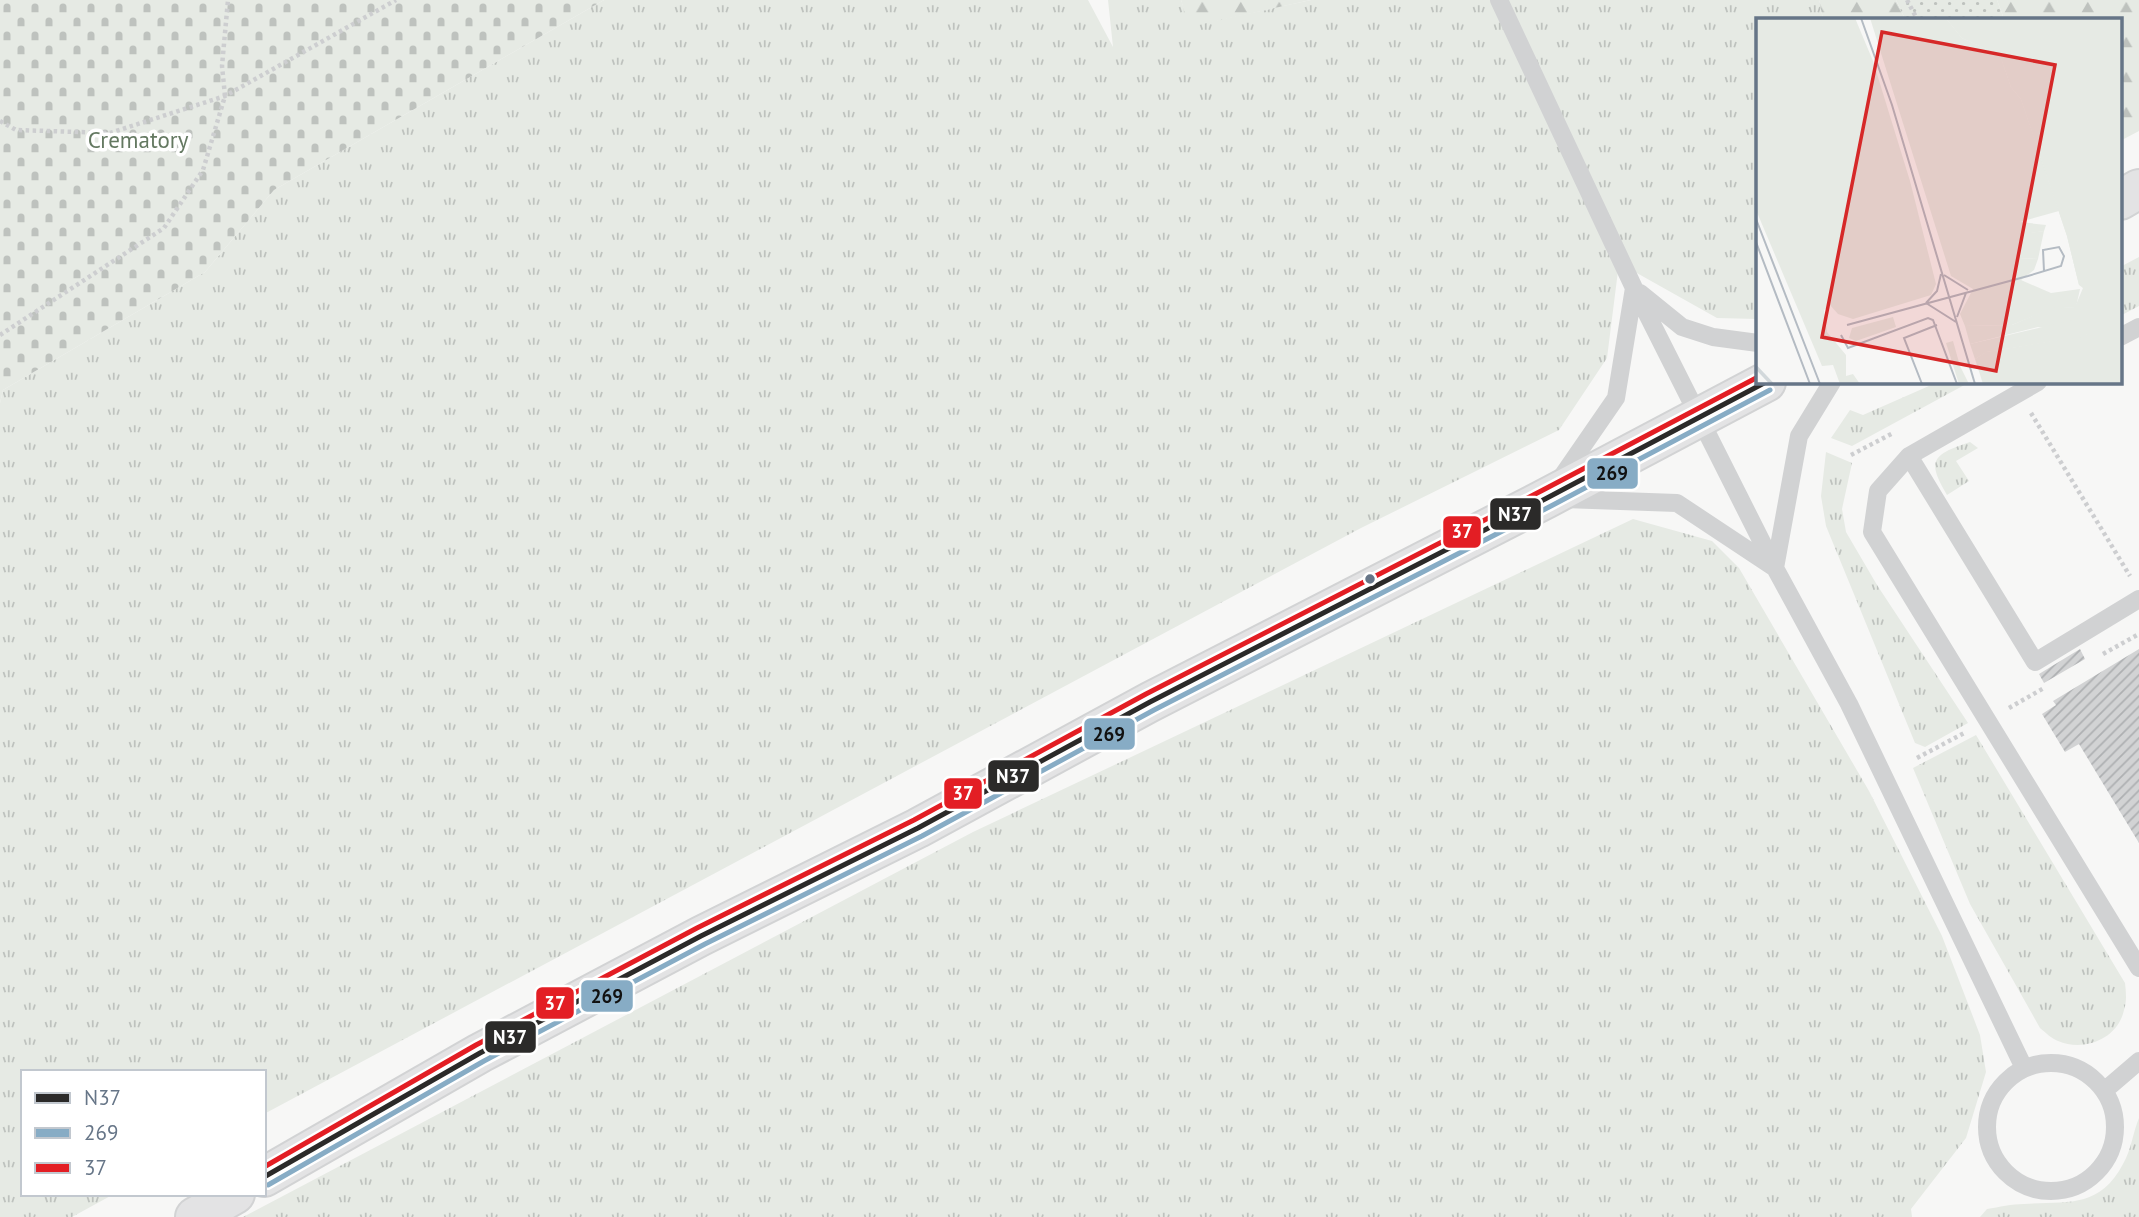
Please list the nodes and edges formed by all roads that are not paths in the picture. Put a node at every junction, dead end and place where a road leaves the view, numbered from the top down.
1 (1499, 0) edge
2 (2139, 190) edge
3 (2122, 199) edge
4 (1634, 288) junction
5 (2139, 327) edge
6 (2122, 336) edge
7 (1756, 344) edge
8 (1764, 383) edge
9 (1831, 383) edge
10 (2036, 383) edge
11 (1699, 416) junction
12 (1909, 456) junction
13 (1547, 498) junction
14 (1775, 568) junction
15 (2139, 599) edge
16 (2139, 968) edge
17 (2139, 1061) edge
18 (2024, 1068) junction
19 (2104, 1091) junction
20 (266, 1176) edge
21 (232, 1196) edge
22 (195, 1217) edge

1 - 4 lane
2 - 3 main road
4 - 7 lane
4 - 11 lane
4 - 13 lane
5 - 6 lane
8 - 11 main road
9 - 14 lane
10 - 12 lane
11 - 13 main road
11 - 14 lane
12 - 15 lane
12 - 16 lane
13 - 14 lane
13 - 20 main road
14 - 18 lane
17 - 19 lane
18 - 19 lane
18 - 19 lane
21 - 22 main road

